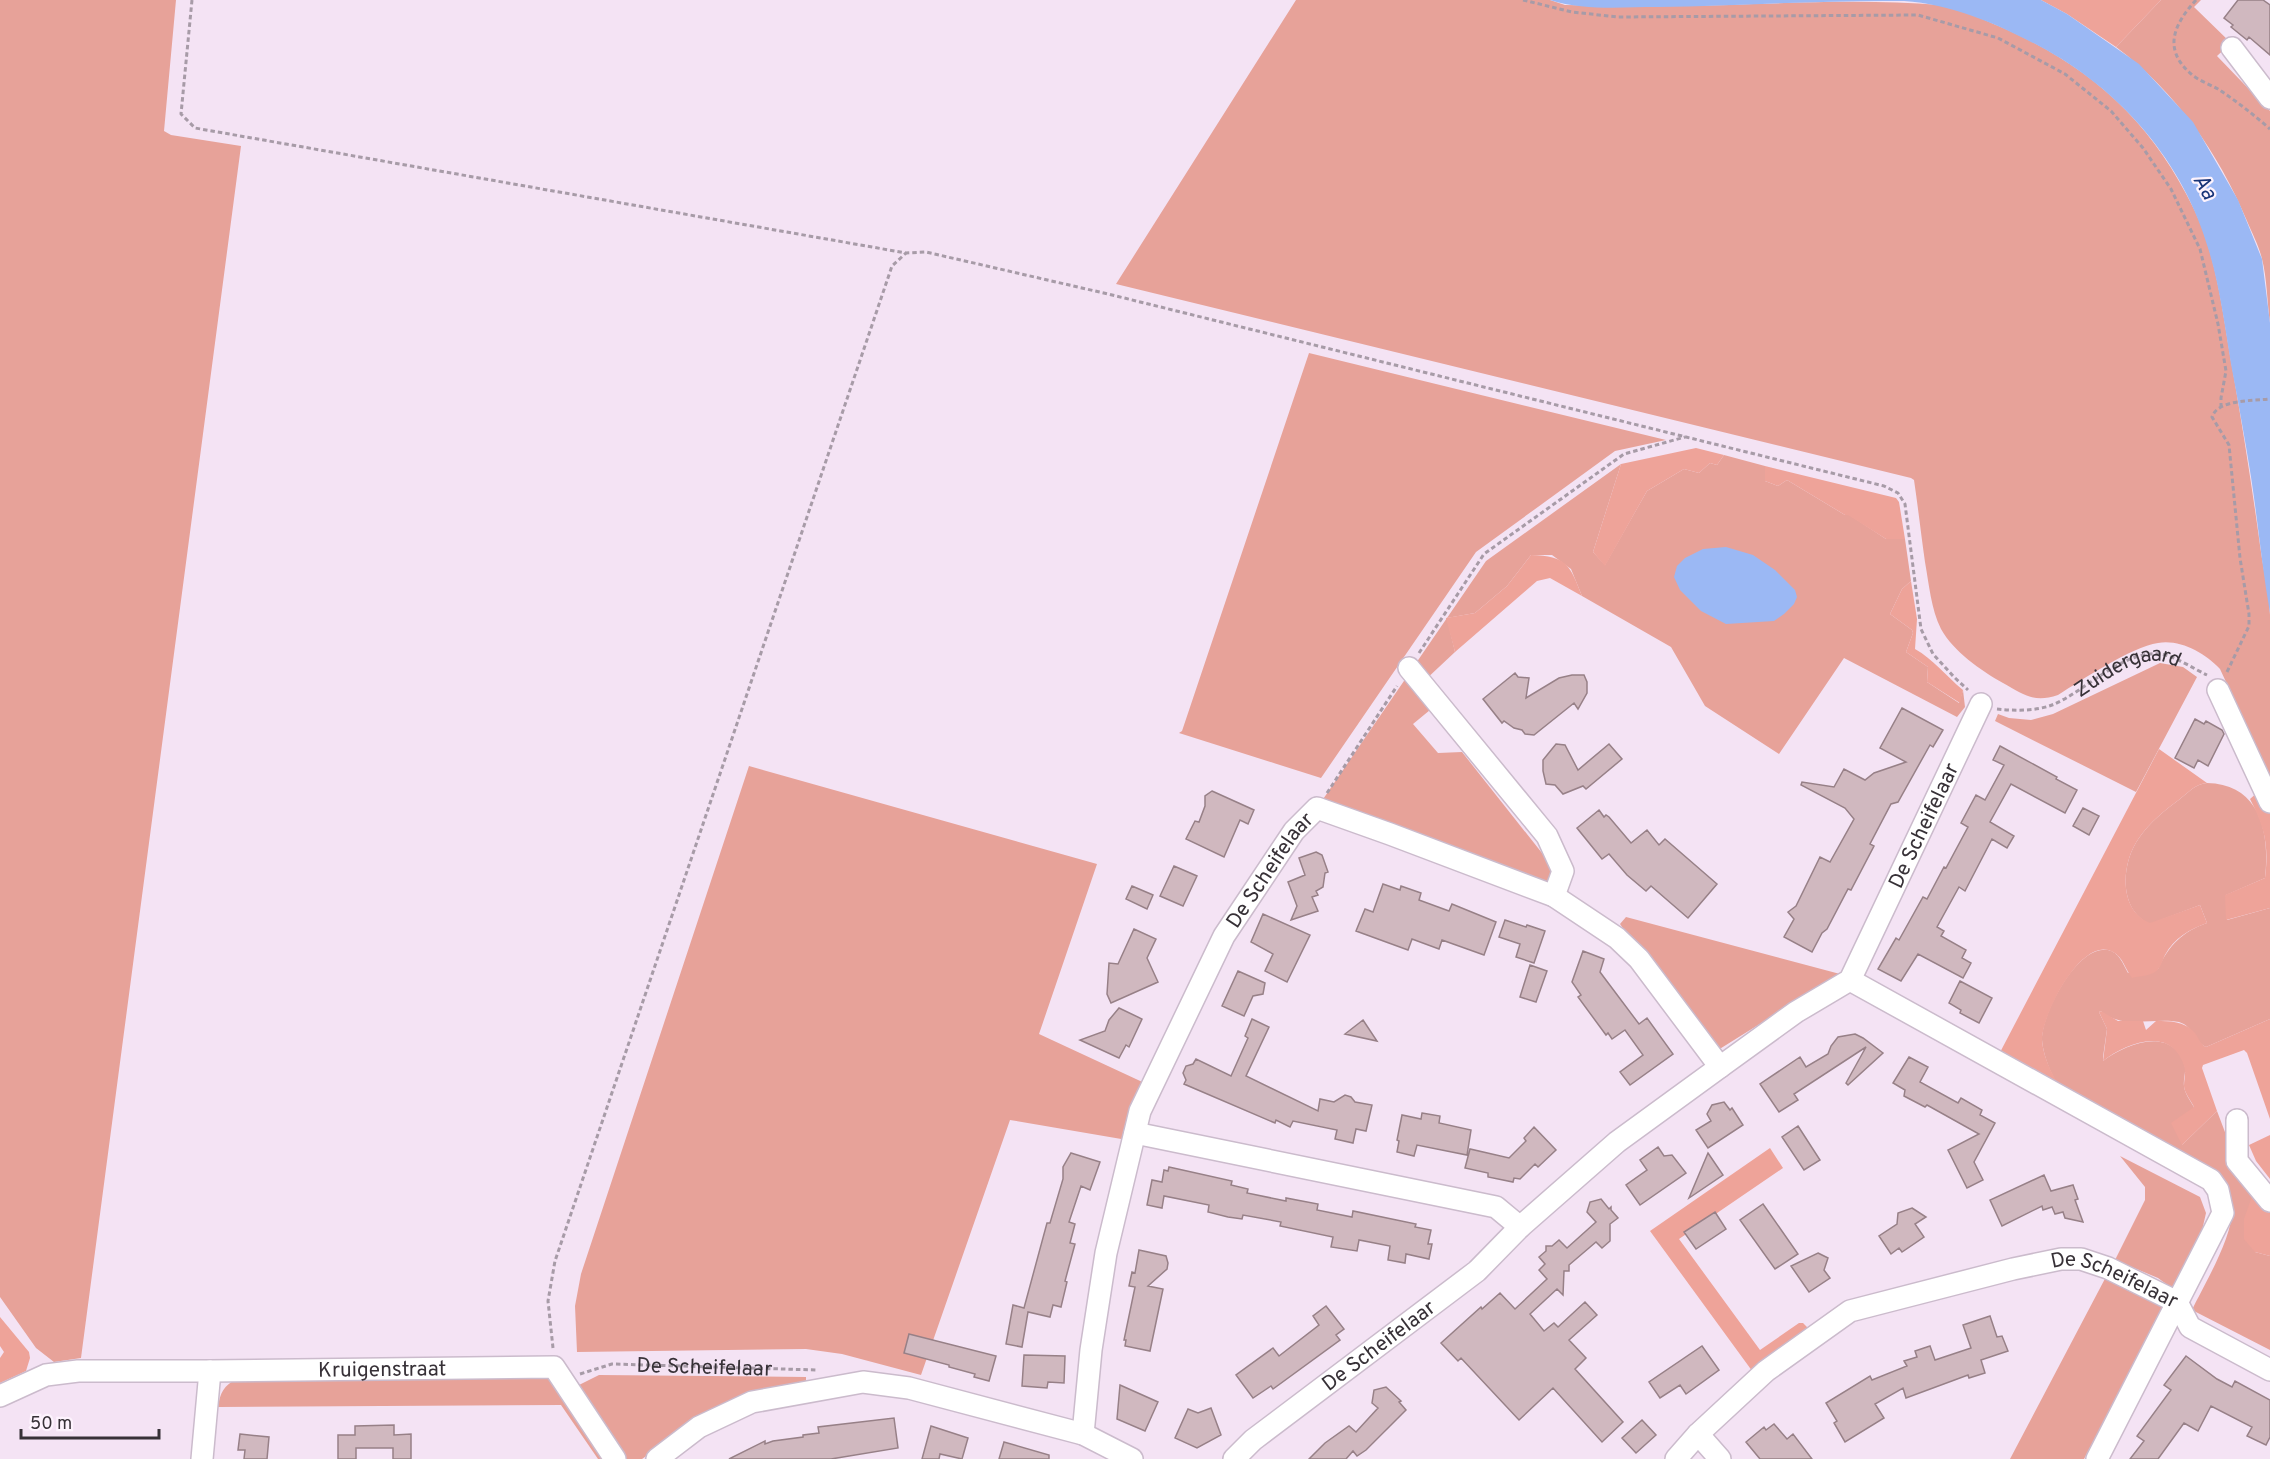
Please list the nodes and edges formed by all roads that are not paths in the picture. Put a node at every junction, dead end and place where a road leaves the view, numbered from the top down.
1 (2232, 48) dead end
2 (2270, 98) edge
3 (1409, 668) road end
4 (2218, 690) road end
5 (1981, 704) road end
6 (2270, 802) edge
7 (1554, 897) junction
8 (1850, 980) junction
9 (1720, 1067) junction
10 (2237, 1120) dead end
11 (1135, 1133) junction
12 (2270, 1201) edge
13 (1520, 1227) junction
14 (2177, 1302) junction
15 (2270, 1370) edge
16 (210, 1371) junction
17 (0, 1396) edge
18 (1083, 1434) junction
19 (1698, 1434) junction
20 (202, 1459) edge
21 (615, 1459) edge
22 (657, 1459) edge
23 (1132, 1459) edge
24 (1234, 1459) edge
25 (1676, 1459) edge
26 (1720, 1459) edge
27 (2097, 1459) edge

1 - 2 street
3 - 7 street
4 - 6 street
5 - 8 street, De Scheifelaar
7 - 9 street, De Scheifelaar
7 - 11 street, De Scheifelaar
8 - 9 street, De Scheifelaar
8 - 14 street, De Scheifelaar
9 - 13 street, De Scheifelaar
10 - 12 street
11 - 13 street
11 - 18 street, De Scheifelaar
13 - 24 street, De Scheifelaar
14 - 15 street
14 - 19 street, De Scheifelaar
14 - 27 street
16 - 17 street, Kruigenstraat
16 - 20 street
16 - 21 street, Kruigenstraat
18 - 22 street, De Scheifelaar
18 - 23 street, De Scheifelaar
19 - 25 street, De Scheifelaar
19 - 26 street

